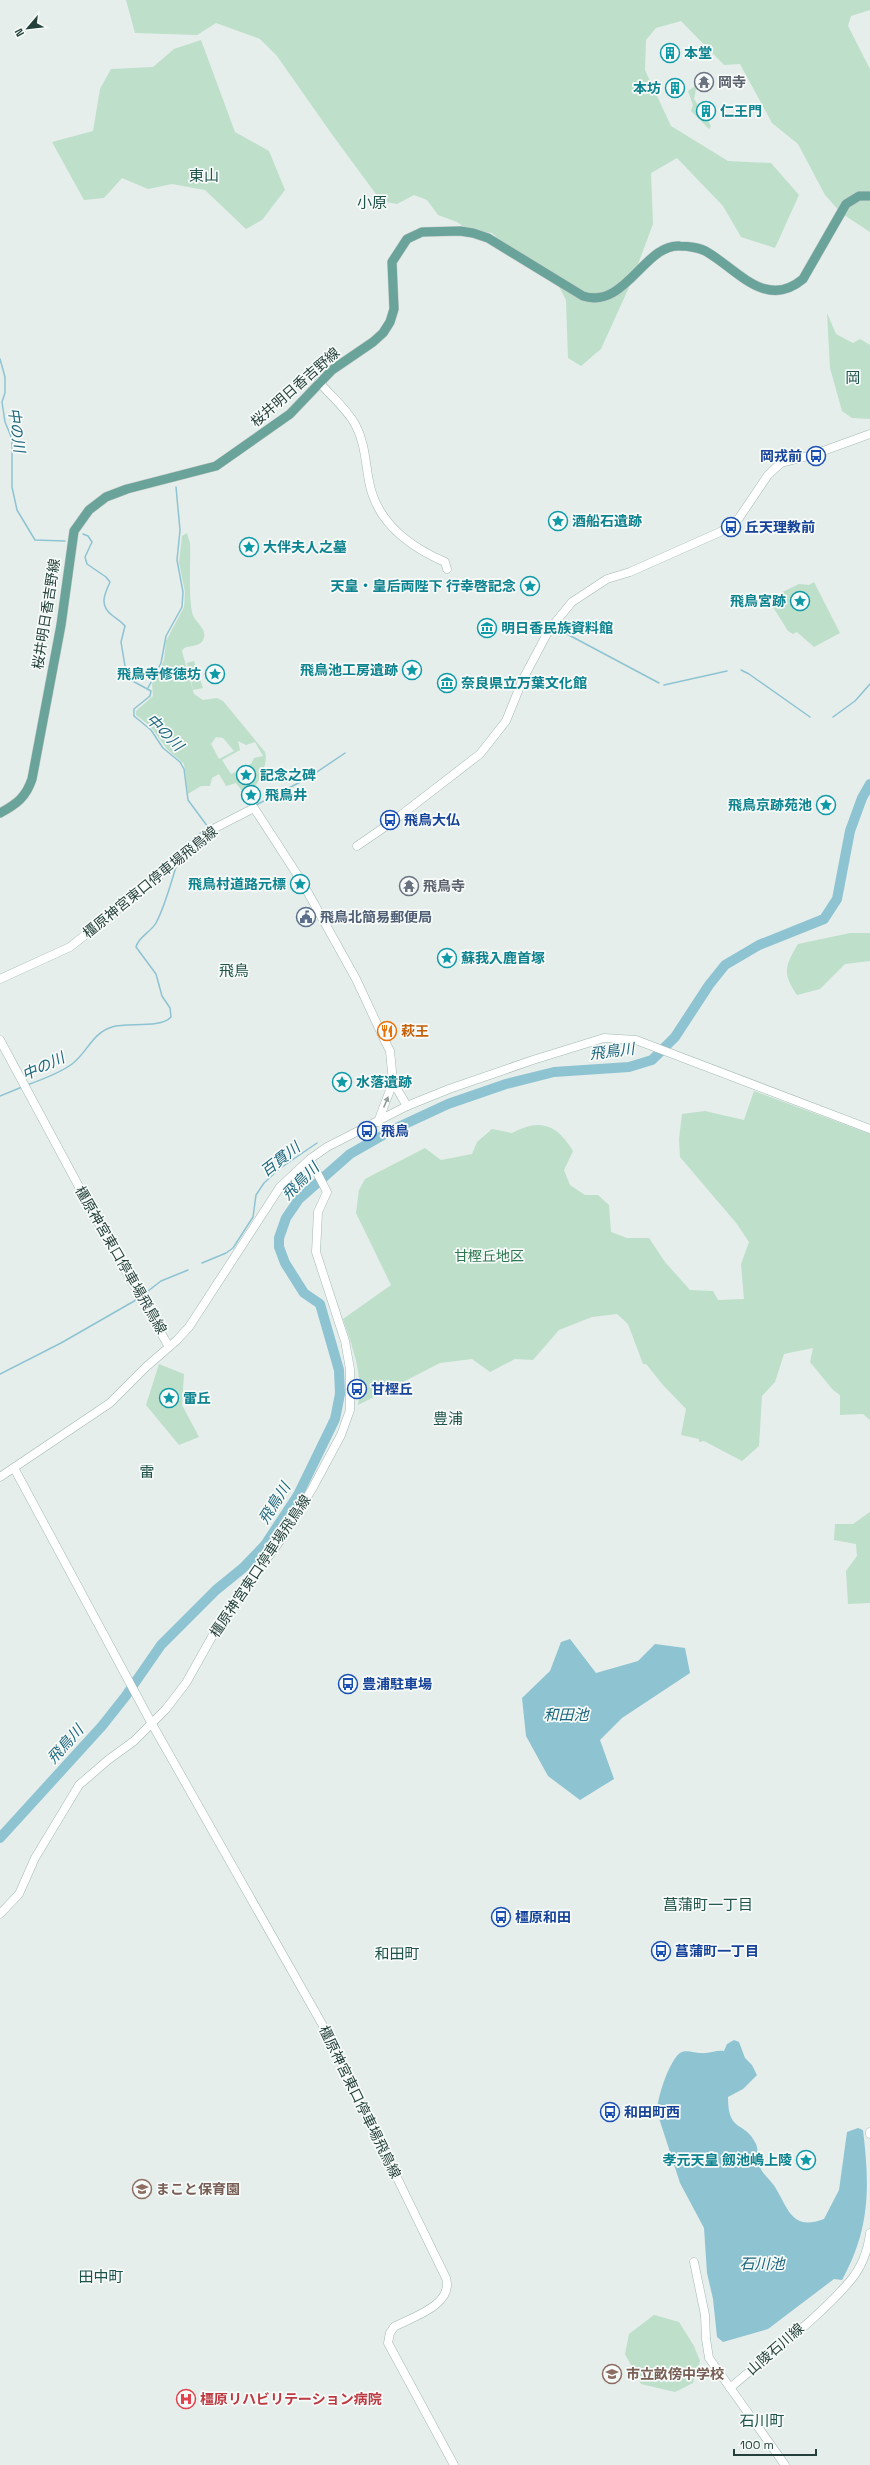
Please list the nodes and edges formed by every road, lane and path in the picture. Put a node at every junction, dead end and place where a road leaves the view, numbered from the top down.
1 (870, 196) edge
2 (319, 382) junction
3 (870, 434) edge
4 (447, 569) dead end
5 (0, 813) edge
6 (357, 846) dead end
7 (0, 979) edge
8 (0, 1040) edge
9 (394, 1082) junction
10 (407, 1106) junction
11 (378, 1122) junction
12 (870, 1129) edge
13 (310, 1159) junction
14 (168, 1347) junction
15 (14, 1468) junction
16 (0, 1477) edge
17 (152, 1724) junction
18 (0, 1914) edge
19 (870, 2234) edge
20 (694, 2262) dead end
21 (730, 2388) junction
22 (454, 2465) edge
23 (785, 2465) edge

1 - 2 main road, 桜井明日香吉野線
2 - 4 main road
2 - 5 main road, 桜井明日香吉野線
3 - 6 main road
7 - 9 main road, 橿原神宮東口停車場飛鳥線
8 - 14 main road, 橿原神宮東口停車場飛鳥線
9 - 10 main road, 橿原神宮東口停車場飛鳥線
11 -> 9 main road
10 - 11 main road
10 - 12 main road
11 - 13 main road
13 - 14 main road
13 - 17 main road, 橿原神宮東口停車場飛鳥線
14 - 15 main road, 橿原神宮東口停車場飛鳥線
15 - 16 main road
15 - 17 main road, 橿原神宮東口停車場飛鳥線
17 - 18 main road
17 - 22 main road, 橿原神宮東口停車場飛鳥線
19 - 21 main road, 山陵石川線
20 - 21 main road
21 - 23 main road

